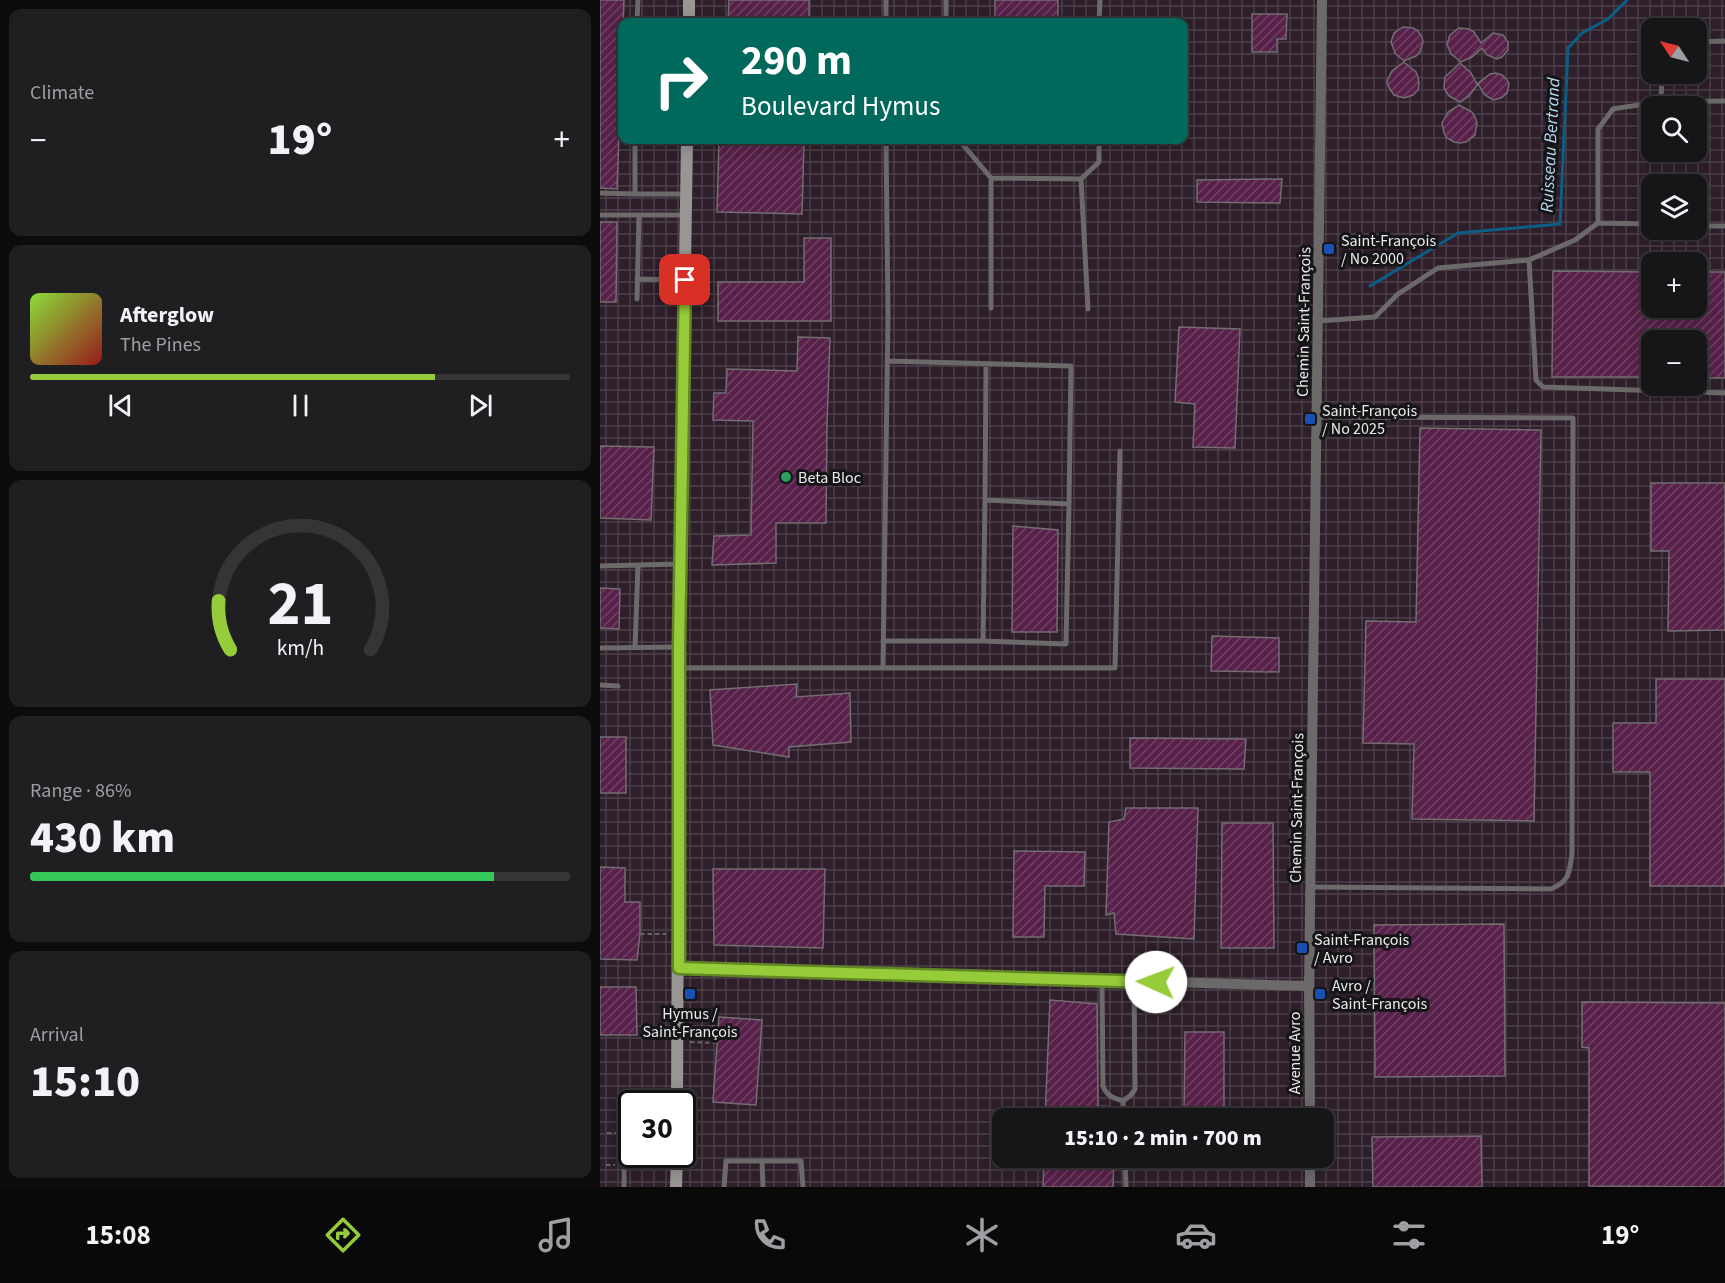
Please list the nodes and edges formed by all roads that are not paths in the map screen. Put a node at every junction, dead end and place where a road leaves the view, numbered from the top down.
1 (638, 0) edge
2 (689, 0) edge
3 (886, 0) edge
4 (946, 0) edge
5 (1100, 0) edge
6 (1322, 0) edge
7 (638, 18) edge
8 (689, 18) edge
9 (886, 18) edge
10 (946, 18) edge
11 (1100, 18) edge
12 (1725, 41) edge
13 (1707, 42) edge
14 (1707, 101) edge
15 (1725, 101) edge
16 (1641, 105) edge
17 (636, 144) edge
18 (687, 144) edge
19 (886, 144) edge
20 (962, 144) edge
21 (1099, 144) edge
22 (991, 178) junction
23 (1081, 179) junction
24 (600, 193) edge
25 (635, 194) junction
26 (686, 194) junction
27 (600, 215) edge
28 (639, 215) junction
29 (686, 215) junction
30 (1598, 223) junction
31 (1641, 224) edge
32 (1707, 226) edge
33 (1725, 226) edge
34 (1529, 260) junction
35 (637, 279) junction
36 (685, 280) junction
37 (637, 299) dead end
38 (991, 308) dead end
39 (1089, 309) dead end
40 (1318, 321) junction
41 (887, 361) junction
42 (986, 365) junction
43 (1725, 393) edge
44 (1316, 417) junction
45 (1120, 452) dead end
46 (985, 500) junction
47 (1069, 504) junction
48 (681, 564) junction
49 (638, 565) junction
50 (600, 566) edge
51 (883, 641) junction
52 (983, 641) junction
53 (679, 647) junction
54 (600, 648) edge
55 (635, 648) junction
56 (679, 668) junction
57 (883, 668) junction
58 (600, 685) edge
59 (618, 686) dead end
60 (1310, 887) junction
61 (679, 968) junction
62 (1102, 980) junction
63 (1134, 981) junction
64 (1309, 986) junction
65 (677, 1090) edge
66 (1123, 1101) junction
67 (1123, 1108) edge
68 (1310, 1108) edge
69 (762, 1161) junction
70 (624, 1168) edge
71 (677, 1168) edge
72 (1125, 1168) edge
73 (1310, 1168) edge
74 (624, 1187) edge
75 (676, 1187) edge
76 (724, 1187) edge
77 (764, 1187) edge
78 (803, 1187) edge
79 (1126, 1187) edge
80 (1310, 1187) edge

1 - 7 lane
2 - 8 street
3 - 9 lane
4 - 10 lane
5 - 11 lane
6 - 40 street, Chemin Saint-François
12 - 13 lane
14 - 15 lane
16 - 30 lane
17 - 25 lane
18 - 26 street
19 - 41 lane
20 - 22 lane
21 - 23 lane
22 - 23 lane
22 - 38 lane
23 - 39 lane
24 - 25 lane
25 - 26 lane
26 - 29 street
27 - 28 lane
28 - 29 lane
28 - 35 lane
29 - 36 street
30 - 31 lane
30 - 34 lane
32 - 33 lane
34 - 40 lane
34 - 43 lane
35 - 36 lane
35 - 37 lane
36 - 48 street
40 - 44 street, Chemin Saint-François
41 - 42 lane
41 - 51 lane
42 - 46 lane
42 - 47 lane
44 - 60 street, Chemin Saint-François
44 - 60 lane
45 - 57 lane
46 - 47 lane
46 - 52 lane
47 - 52 lane
48 - 49 lane
48 - 53 street
49 - 50 lane
49 - 55 lane
51 - 52 lane
51 - 57 lane
53 - 55 lane
53 - 56 street
54 - 55 lane
56 - 57 lane
56 - 61 street
58 - 59 lane
60 - 64 street, Chemin Saint-François
61 - 62 street
61 - 65 street
62 - 63 street
62 - 66 lane
63 - 64 street
63 - 66 lane
64 - 68 street, Avenue Avro
66 - 67 lane
69 - 76 lane
69 - 77 lane
69 - 78 lane
70 - 74 lane
71 - 75 street
72 - 79 lane
73 - 80 street

